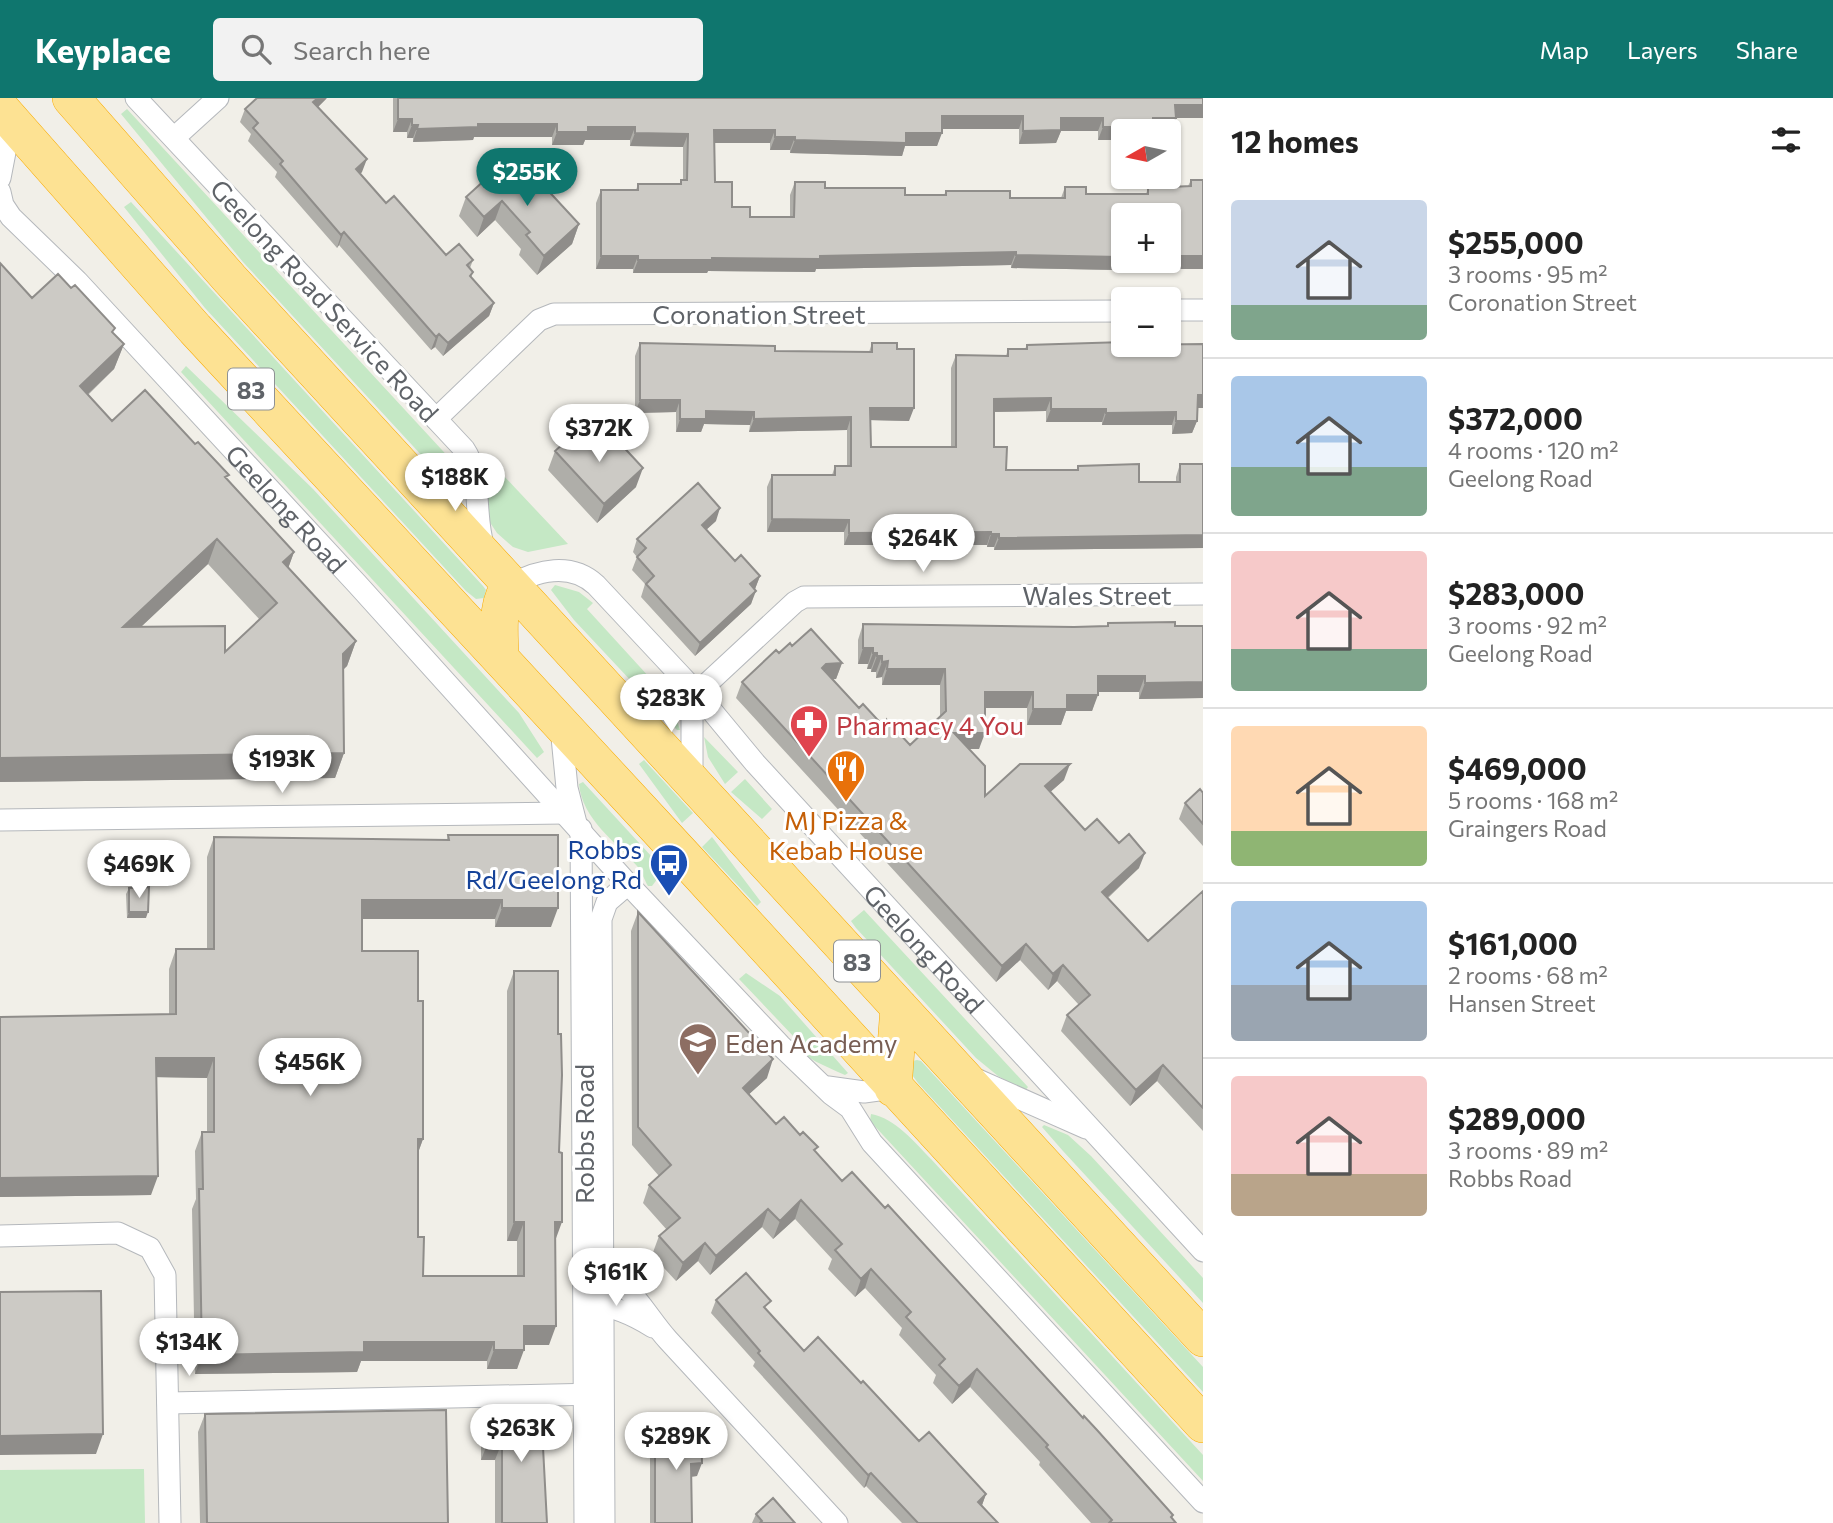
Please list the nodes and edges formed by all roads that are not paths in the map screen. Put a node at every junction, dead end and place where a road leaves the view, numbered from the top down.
1 (71, 98) edge
2 (136, 98) edge
3 (218, 98) edge
4 (6, 115) edge
5 (174, 138) junction
6 (0, 178) edge
7 (0, 192) edge
8 (1111, 310) edge
9 (1181, 310) edge
10 (1203, 310) edge
11 (436, 419) junction
12 (500, 572) junction
13 (1203, 594) edge
14 (500, 658) junction
15 (697, 693) junction
16 (560, 723) junction
17 (692, 780) junction
18 (0, 820) edge
19 (574, 822) junction
20 (628, 884) junction
21 (900, 1007) junction
22 (957, 1069) junction
23 (823, 1086) junction
24 (893, 1088) junction
25 (1091, 1130) junction
26 (0, 1236) edge
27 (1203, 1251) edge
28 (594, 1268) junction
29 (594, 1304) junction
30 (661, 1332) junction
31 (1203, 1338) edge
32 (594, 1394) junction
33 (168, 1403) junction
34 (1203, 1424) edge
35 (1203, 1503) edge
36 (170, 1523) edge
37 (585, 1523) edge
38 (604, 1523) edge
39 (837, 1523) edge

1 - 12 highway, Geelong Road / 83
2 - 5 street, Geelong Road Service Road
3 - 5 street
4 - 6 street, Geelong Road
4 - 14 highway, Geelong Road / 83
5 - 11 street, Geelong Road Service Road
7 - 19 street, Geelong Road
8 - 11 street, Coronation Street
9 - 10 street
11 - 12 street, Geelong Road Service Road
12 - 14 highway
12 - 15 street, Geelong Road
12 - 17 highway, Geelong Road / 83
13 - 15 street, Wales Street
14 - 16 highway, Geelong Road / 83
15 - 17 street
15 - 25 street, Geelong Road
16 - 19 street, Geelong Road
16 - 24 highway, Geelong Road / 83
17 - 21 highway, Geelong Road / 83
18 - 19 street
19 - 20 street, Geelong Road
19 - 28 street, Robbs Road
20 - 23 street, Geelong Road
20 - 28 street, Robbs Road
21 - 22 highway, Geelong Road / 83
21 - 24 highway
22 - 25 street, Geelong Road
22 - 31 highway, Geelong Road / 83
23 - 24 street
23 - 35 street, Geelong Road
24 - 34 highway, Geelong Road / 83
25 - 27 street, Geelong Road
26 - 33 street
28 - 29 street, Robbs Road
28 - 30 street
29 - 30 street
29 - 32 street, Robbs Road
30 - 39 street
32 - 33 street
32 - 37 street, Robbs Road
32 - 38 street, Robbs Road
33 - 36 street

